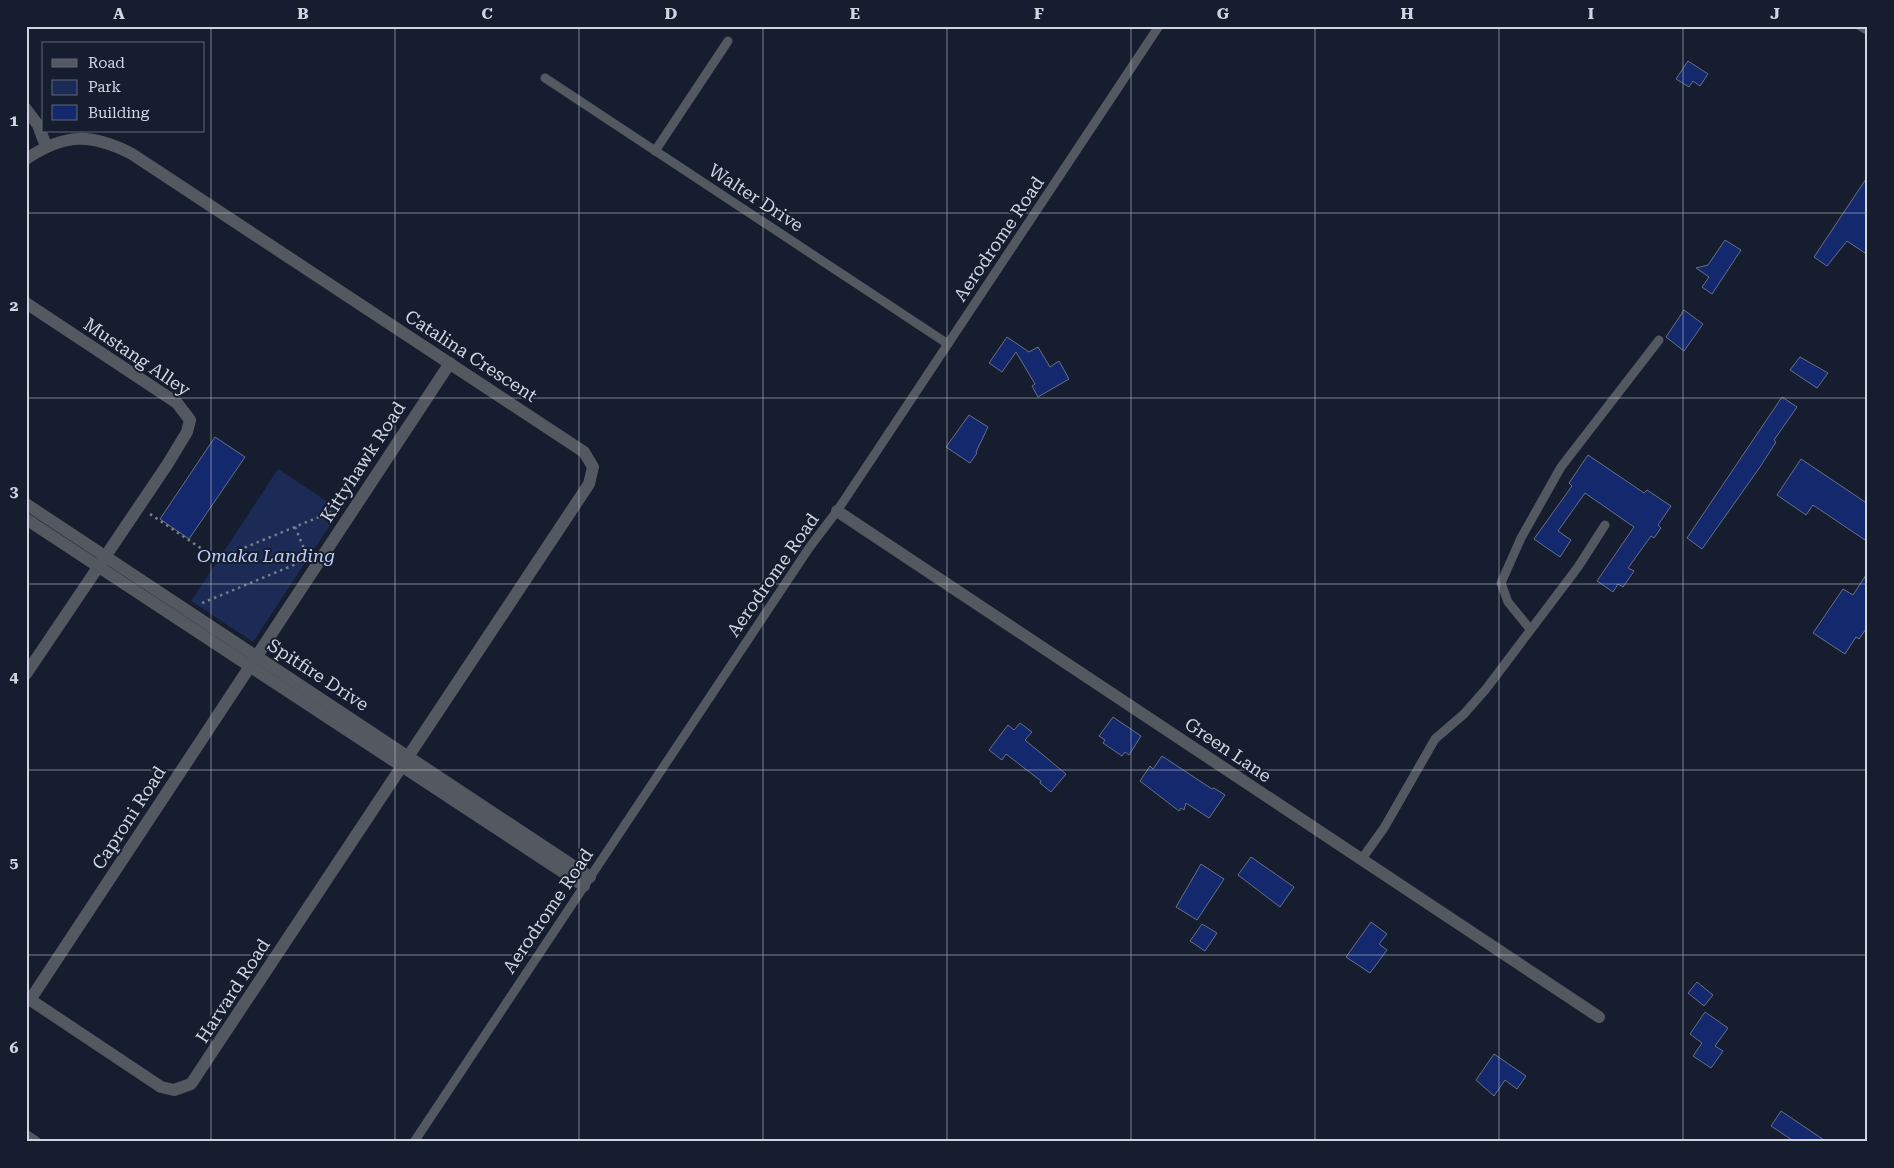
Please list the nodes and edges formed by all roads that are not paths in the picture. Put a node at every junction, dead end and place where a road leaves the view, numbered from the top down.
1 (1159, 26) edge
2 (1860, 26) edge
3 (1868, 32) edge
4 (728, 41) dead end
5 (545, 78) dead end
6 (26, 109) edge
7 (46, 146) junction
8 (655, 151) junction
9 (26, 160) edge
10 (26, 303) edge
11 (1658, 340) dead end
12 (948, 344) junction
13 (450, 363) junction
14 (26, 504) edge
15 (837, 511) junction
16 (26, 519) edge
17 (1605, 525) dead end
18 (102, 562) junction
19 (1530, 629) junction
20 (253, 661) junction
21 (26, 674) edge
22 (410, 756) junction
23 (402, 767) junction
24 (1362, 860) junction
25 (587, 882) junction
26 (28, 999) edge
27 (1599, 1017) dead end
28 (26, 1136) edge
29 (35, 1142) edge
30 (414, 1142) edge

1 - 12 lane, Aerodrome Road
2 - 3 lane
4 - 8 lane
5 - 8 lane, Walter Drive
6 - 7 street
7 - 9 street, Catalina Crescent
7 - 13 street, Catalina Crescent
8 - 12 lane, Walter Drive
10 - 18 street, Mustang Alley
11 - 19 lane
12 - 15 lane, Aerodrome Road
13 - 20 street, Kittyhawk Road
13 - 22 street, Catalina Crescent
14 - 18 street, Spitfire Drive
15 - 24 street, Green Lane
15 - 25 lane, Aerodrome Road
16 - 18 street, Spitfire Drive
17 - 19 lane
18 - 20 street, Spitfire Drive
18 - 21 street
19 - 24 lane
20 - 22 street, Spitfire Drive
20 - 23 street, Spitfire Drive
20 - 26 street, Caproni Road
22 - 23 street, Harvard Road
22 - 25 street, Spitfire Drive
23 - 25 street, Spitfire Drive
23 - 26 street, Harvard Road
24 - 27 street, Green Lane
25 - 30 lane, Aerodrome Road
28 - 29 street

